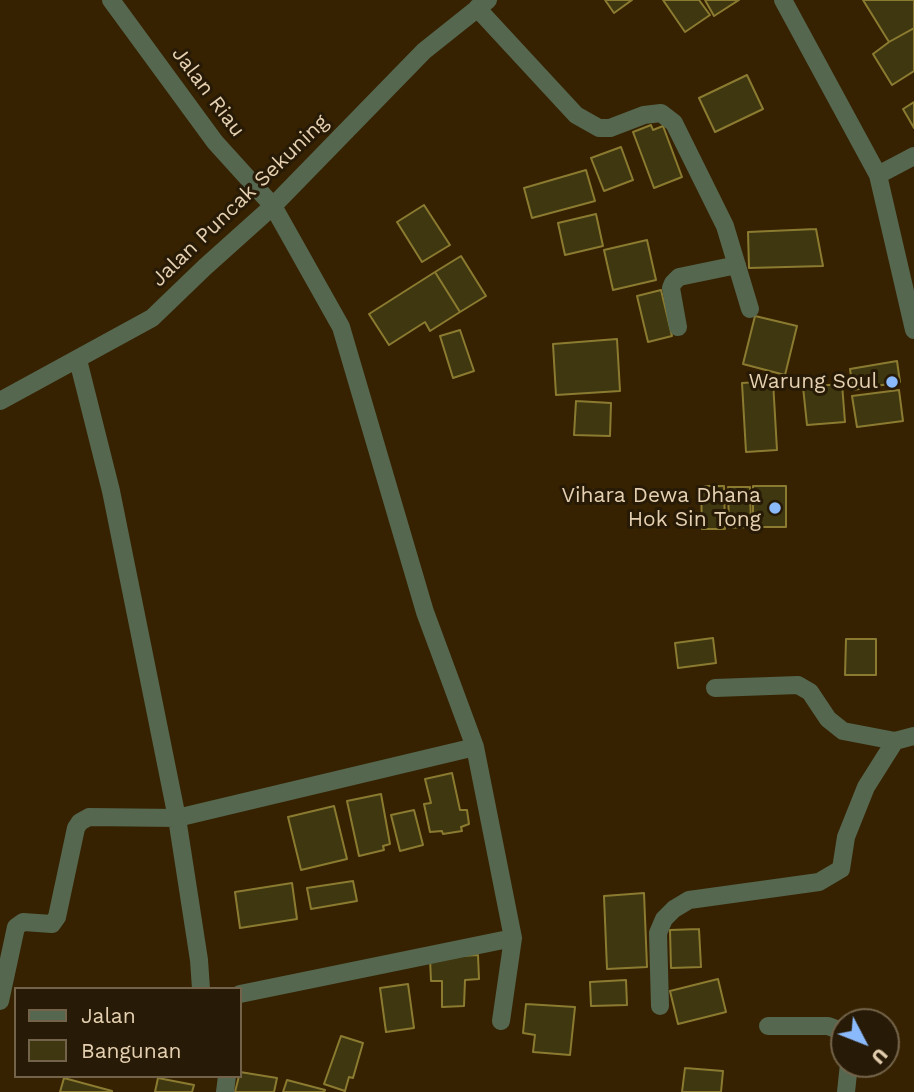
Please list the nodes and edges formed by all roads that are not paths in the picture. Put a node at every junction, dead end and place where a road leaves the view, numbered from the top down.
1 (111, 0) edge
2 (783, 0) edge
3 (482, 4) edge
4 (914, 156) edge
5 (878, 175) junction
6 (273, 206) junction
7 (737, 265) junction
8 (750, 309) dead end
9 (678, 327) dead end
10 (914, 330) edge
11 (78, 360) junction
12 (0, 401) edge
13 (715, 688) dead end
14 (914, 736) edge
15 (895, 741) junction
16 (475, 747) junction
17 (177, 818) junction
18 (513, 938) junction
19 (201, 987) edge
20 (242, 994) edge
21 (0, 1001) edge
22 (660, 1006) dead end
23 (501, 1021) dead end
24 (768, 1026) dead end
25 (830, 1027) edge

1 - 6 street, Jalan Riau
2 - 5 street
3 - 6 street, Jalan Puncak Sekuning
3 - 7 street
4 - 5 street
5 - 10 street
6 - 11 street, Jalan Puncak Sekuning
6 - 16 street, Jalan Riau
7 - 8 street
7 - 9 street
11 - 12 street, Jalan Puncak Sekuning
11 - 17 street
13 - 15 street
14 - 15 street
15 - 22 street
16 - 17 street
16 - 18 street, Jalan Riau
17 - 19 street
17 - 21 street
18 - 20 street
18 - 23 street, Jalan Riau
24 - 25 street

